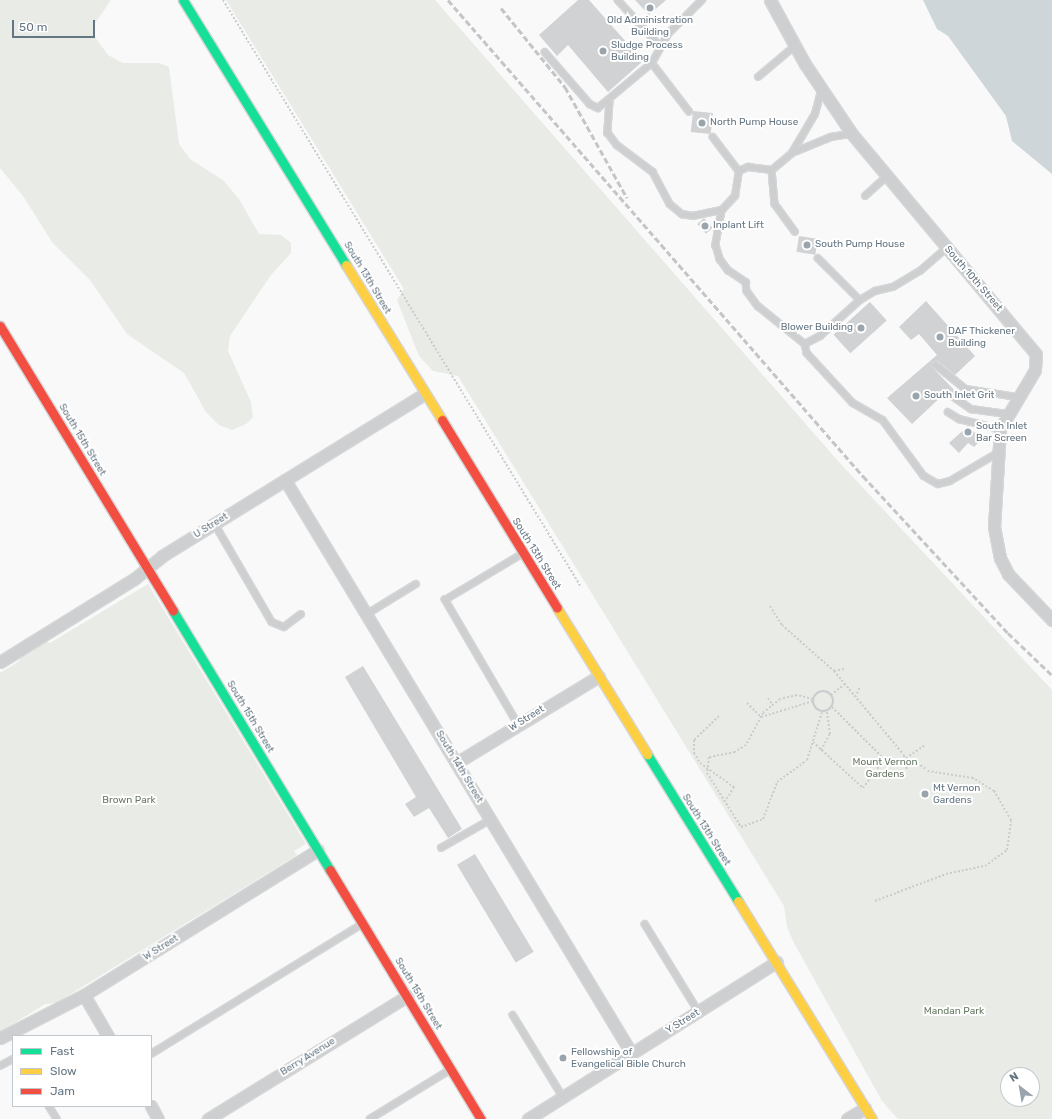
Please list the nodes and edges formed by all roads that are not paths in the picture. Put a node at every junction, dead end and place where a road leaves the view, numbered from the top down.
1 (183, 0) edge
2 (702, 0) edge
3 (770, 0) edge
4 (618, 1) edge
5 (660, 46) junction
6 (795, 46) junction
7 (545, 52) dead end
8 (652, 63) junction
9 (758, 77) dead end
10 (821, 91) junction
11 (610, 101) junction
12 (689, 111) dead end
13 (852, 134) junction
14 (713, 137) dead end
15 (792, 153) junction
16 (772, 170) junction
17 (739, 171) junction
18 (885, 178) junction
19 (865, 196) dead end
20 (722, 210) junction
21 (795, 232) dead end
22 (946, 248) junction
23 (818, 258) dead end
24 (860, 300) junction
25 (0, 326) edge
26 (805, 344) junction
27 (936, 365) dead end
28 (424, 394) junction
29 (954, 397) dead end
30 (1017, 397) junction
31 (948, 412) dead end
32 (1007, 414) junction
33 (1000, 429) junction
34 (998, 453) junction
35 (285, 480) junction
36 (215, 524) junction
37 (522, 554) junction
38 (147, 568) junction
39 (416, 584) dead end
40 (301, 614) dead end
41 (367, 614) junction
42 (1052, 620) edge
43 (0, 662) edge
44 (598, 676) junction
45 (518, 725) junction
46 (456, 763) junction
47 (490, 820) junction
48 (441, 848) dead end
49 (318, 850) junction
50 (362, 924) junction
51 (645, 924) dead end
52 (776, 962) junction
53 (84, 995) junction
54 (407, 996) junction
55 (699, 1012) junction
56 (512, 1016) dead end
57 (107, 1035) edge
58 (0, 1038) edge
59 (152, 1053) edge
60 (632, 1054) junction
61 (12, 1060) edge
62 (0, 1066) edge
63 (451, 1069) junction
64 (563, 1097) junction
65 (50, 1107) edge
66 (152, 1107) edge
67 (865, 1108) junction
68 (57, 1119) edge
69 (158, 1119) edge
70 (208, 1119) edge
71 (370, 1119) edge
72 (481, 1119) edge
73 (528, 1119) edge
74 (847, 1119) edge
75 (872, 1119) edge

1 - 28 main road, South 13th Street
2 - 5 lane
3 - 6 street, South 10th Street
4 - 5 lane
5 - 8 lane
6 - 9 lane
6 - 10 street, South 10th Street
7 - 11 lane
8 - 11 lane
8 - 12 lane
10 - 13 street, South 10th Street
10 - 15 lane
11 - 20 lane
13 - 15 lane
13 - 18 street, South 10th Street
14 - 17 lane
15 - 16 lane
16 - 17 lane
16 - 21 lane
17 - 20 lane
18 - 19 lane
18 - 22 street, South 10th Street
20 - 26 lane
22 - 24 lane
22 - 30 street, South 10th Street
23 - 24 lane
24 - 26 lane
25 - 38 main road, South 15th Street
26 - 34 lane
27 - 30 lane
28 - 35 street, U Street
28 - 37 main road, South 13th Street
29 - 32 lane
30 - 32 street, South 10th Street
31 - 33 lane
32 - 33 street, South 10th Street
33 - 34 street, South 10th Street
34 - 42 street, South 10th Street
35 - 36 street, U Street
35 - 41 street, South 14th Street
36 - 38 street, U Street
36 - 40 lane
37 - 44 main road, South 13th Street
37 - 45 lane
38 - 43 street, U Street
38 - 49 main road, South 15th Street
39 - 41 lane
41 - 46 street, South 14th Street
44 - 45 street, W Street
44 - 52 main road, South 13th Street
45 - 46 street, W Street
46 - 47 street, South 14th Street
47 - 48 lane
47 - 60 street, South 14th Street
49 - 50 main road, South 15th Street
49 - 53 street, W Street
50 - 54 main road, South 15th Street
50 - 59 lane
51 - 55 lane
52 - 55 street, Y Street
52 - 67 main road, South 13th Street
53 - 57 street
53 - 58 street, W Street
54 - 63 main road, South 15th Street
54 - 70 street, Berry Avenue
55 - 60 street, Y Street
56 - 64 lane
60 - 64 street, Y Street
61 - 62 lane
63 - 71 lane
63 - 72 main road, South 15th Street
64 - 73 street, Y Street
65 - 68 lane
66 - 69 street
67 - 74 street
67 - 75 main road, South 13th Street

